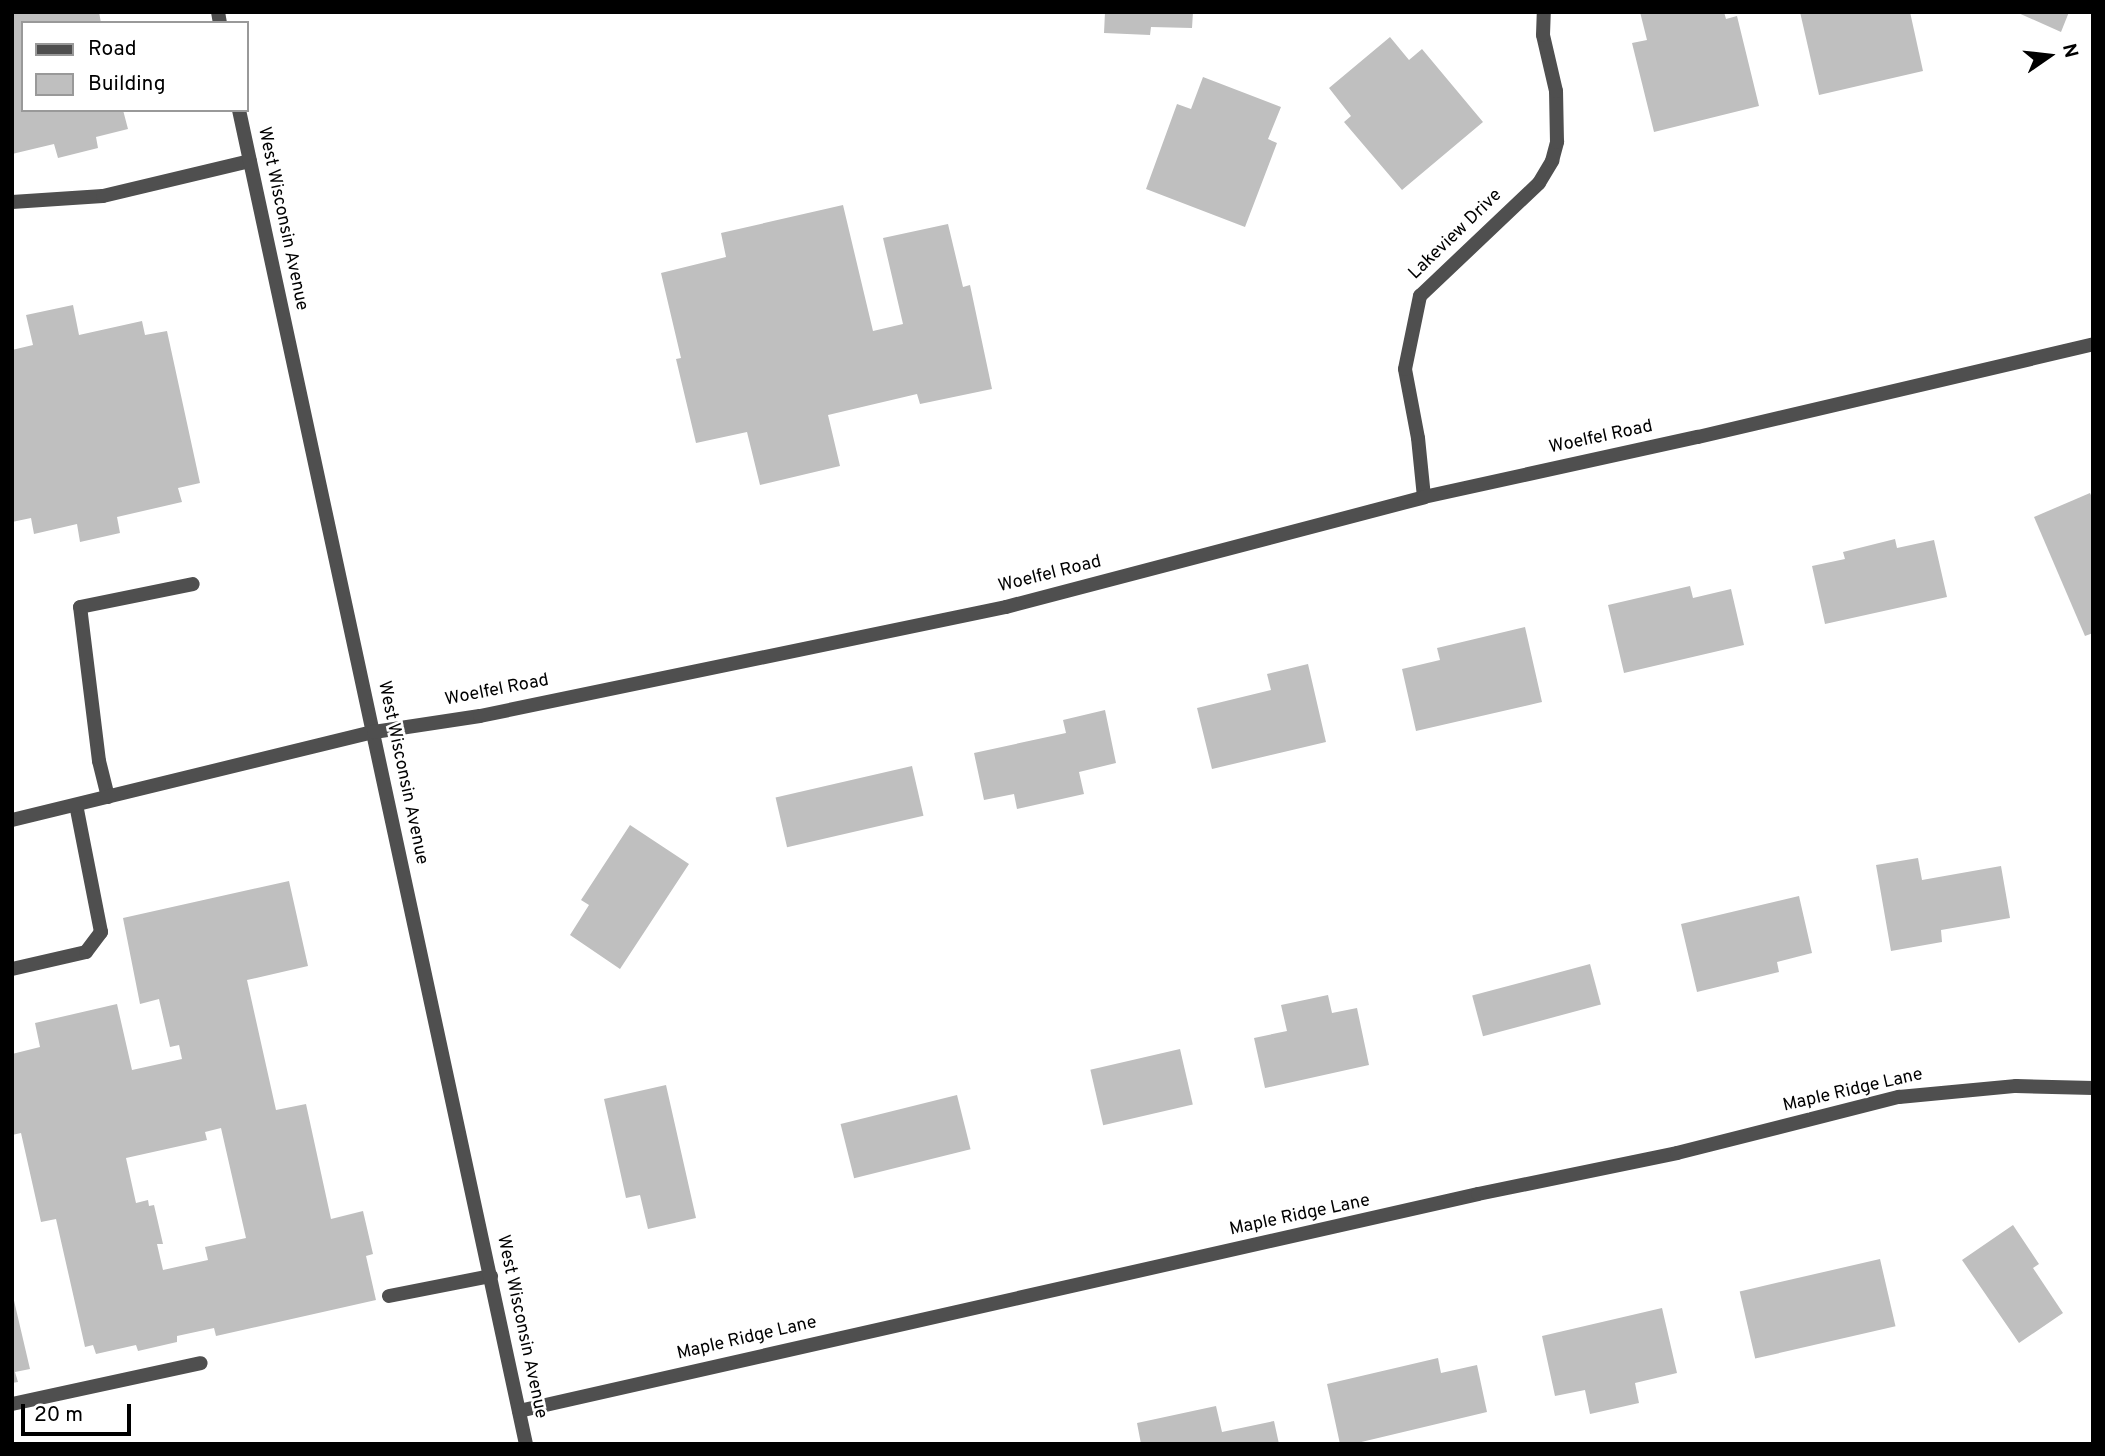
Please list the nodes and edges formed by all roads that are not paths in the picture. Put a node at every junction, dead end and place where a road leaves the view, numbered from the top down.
1 (1544, 12) edge
2 (239, 112) edge
3 (250, 161) junction
4 (12, 202) edge
5 (2093, 344) edge
6 (1424, 497) junction
7 (192, 584) dead end
8 (374, 732) junction
9 (108, 797) junction
10 (76, 805) junction
11 (12, 820) edge
12 (12, 969) edge
13 (2093, 1088) edge
14 (491, 1276) junction
15 (389, 1296) dead end
16 (201, 1363) dead end
17 (12, 1405) edge
18 (519, 1411) junction
19 (526, 1444) edge

1 - 6 street, Lakeview Drive
2 - 3 street, West Wisconsin Avenue
3 - 4 street
3 - 8 street, West Wisconsin Avenue
5 - 6 street, Woelfel Road
6 - 8 street, Woelfel Road
7 - 9 street
8 - 9 street, Woelfel Road
8 - 14 street, West Wisconsin Avenue
9 - 10 street, Woelfel Road
10 - 11 street, Woelfel Road
10 - 12 street
13 - 18 street, Maple Ridge Lane
14 - 15 street
14 - 18 street, West Wisconsin Avenue
16 - 17 street
18 - 19 street, West Wisconsin Avenue

